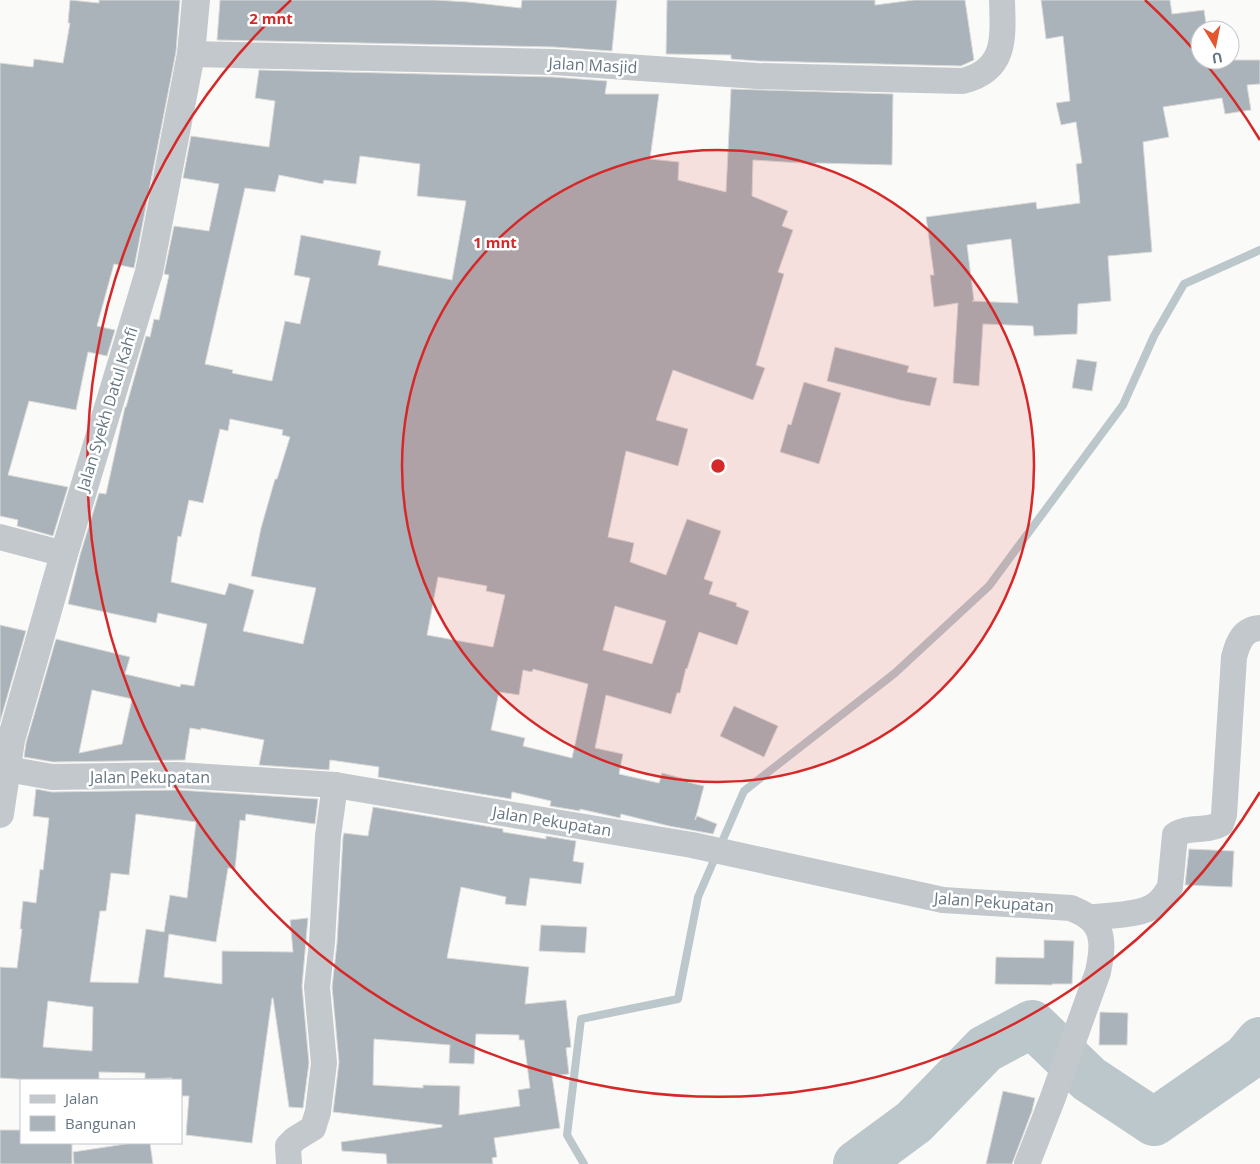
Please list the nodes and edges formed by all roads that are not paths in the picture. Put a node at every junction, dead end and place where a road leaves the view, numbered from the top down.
1 (196, 0) edge
2 (1002, 0) edge
3 (191, 54) junction
4 (0, 538) edge
5 (64, 554) junction
6 (1260, 628) edge
7 (6, 739) edge
8 (7, 768) junction
9 (335, 785) junction
10 (0, 814) edge
11 (1089, 918) junction
12 (289, 1164) edge
13 (1027, 1164) edge

1 - 3 street, Jalan Syekh Datul Kahfi
2 - 3 street, Jalan Masjid
3 - 5 street, Jalan Syekh Datul Kahfi
4 - 5 street
5 - 7 street, Jalan Syekh Datul Kahfi
6 - 11 street
7 - 8 street, Jalan Syekh Datul Kahfi
8 - 9 street, Jalan Pekupatan
8 - 10 street, Jalan Syekh Datul Kahfi
9 - 11 street, Jalan Pekupatan
9 - 12 street
11 - 13 street

